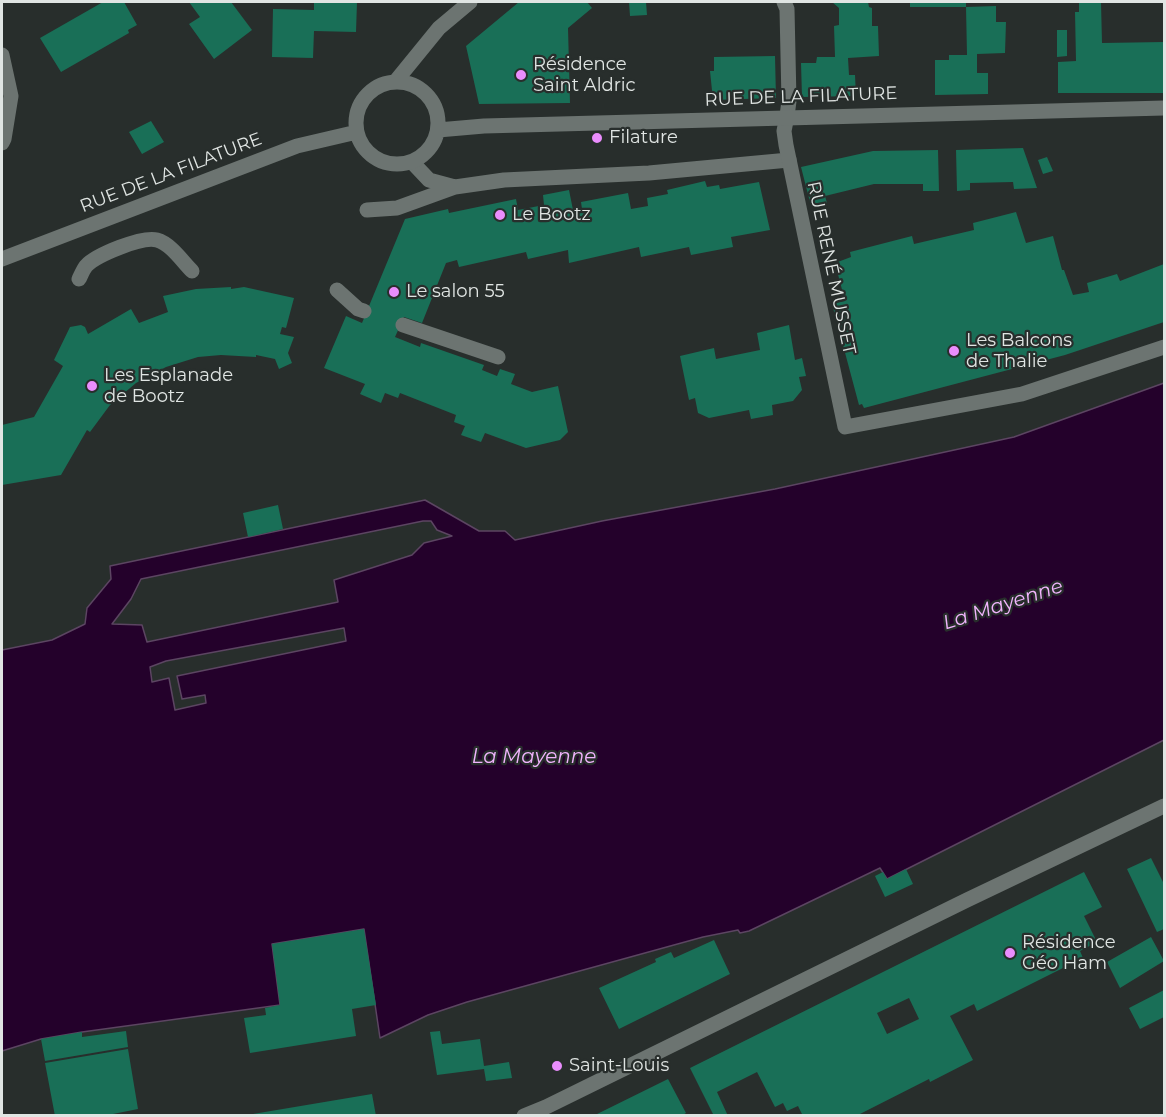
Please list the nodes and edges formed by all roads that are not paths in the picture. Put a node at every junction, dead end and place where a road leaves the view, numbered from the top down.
1 (470, 2) edge
2 (784, 2) edge
3 (2, 55) edge
4 (395, 82) junction
5 (1164, 108) edge
6 (787, 116) junction
7 (438, 130) junction
8 (357, 132) junction
9 (2, 143) edge
10 (789, 160) junction
11 (412, 162) junction
12 (455, 187) junction
13 (367, 210) dead end
14 (2, 259) edge
15 (192, 271) dead end
16 (79, 279) dead end
17 (337, 290) dead end
18 (364, 311) dead end
19 (403, 325) dead end
20 (1164, 347) edge
21 (498, 357) dead end
22 (1164, 806) edge
23 (524, 1116) edge

1 - 4 street
2 - 6 street, RUE RENÉ MUSSET
3 - 9 street
4 - 7 street
4 - 8 street
5 - 6 street, RUE DE LA FILATURE
6 - 7 street, RUE DE LA FILATURE
6 - 10 street, RUE RENÉ MUSSET
7 - 11 street
8 - 11 street
8 - 14 street, RUE DE LA FILATURE
10 - 12 street
10 - 20 street, RUE RENÉ MUSSET
11 - 12 street
12 - 13 street
15 - 16 street
17 - 18 street
19 - 21 street
22 - 23 street

